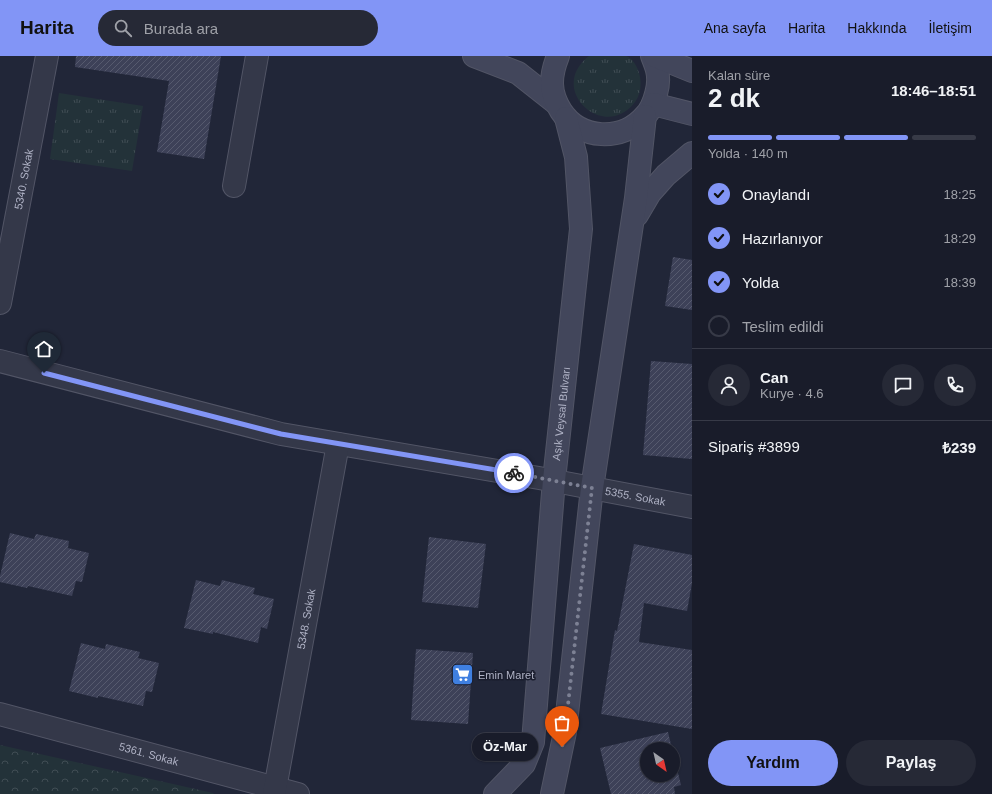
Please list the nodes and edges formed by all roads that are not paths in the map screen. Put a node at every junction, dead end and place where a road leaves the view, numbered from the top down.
1 (47, 56) edge
2 (257, 56) edge
3 (474, 56) edge
4 (558, 56) edge
5 (654, 56) edge
6 (692, 71) edge
7 (561, 110) junction
8 (649, 110) junction
9 (692, 114) edge
10 (692, 153) edge
11 (234, 186) dead end
12 (633, 222) junction
13 (0, 303) edge
14 (0, 361) edge
15 (338, 444) junction
16 (554, 480) junction
17 (592, 488) junction
18 (692, 507) edge
19 (0, 714) edge
20 (274, 791) edge
21 (298, 794) edge
22 (495, 794) edge
23 (552, 794) edge

1 - 13 street, 5340. Sokak
2 - 11 street
3 - 7 main road
4 - 7 main road, Aşık Veysal Bulvarı
5 - 6 main road
5 - 8 main road
7 - 8 main road
7 - 16 main road, Aşık Veysal Bulvarı
8 - 9 main road
8 - 12 main road
10 - 12 main road
12 - 17 main road
14 - 15 street, 5355. Sokak
15 - 16 street, 5355. Sokak
15 - 20 street, 5348. Sokak
16 - 17 street, 5355. Sokak
16 - 22 main road, Aşık Veysal Bulvarı
17 - 18 street, 5355. Sokak
17 - 23 main road
19 - 20 street, 5361. Sokak
20 - 21 street, 5361. Sokak

